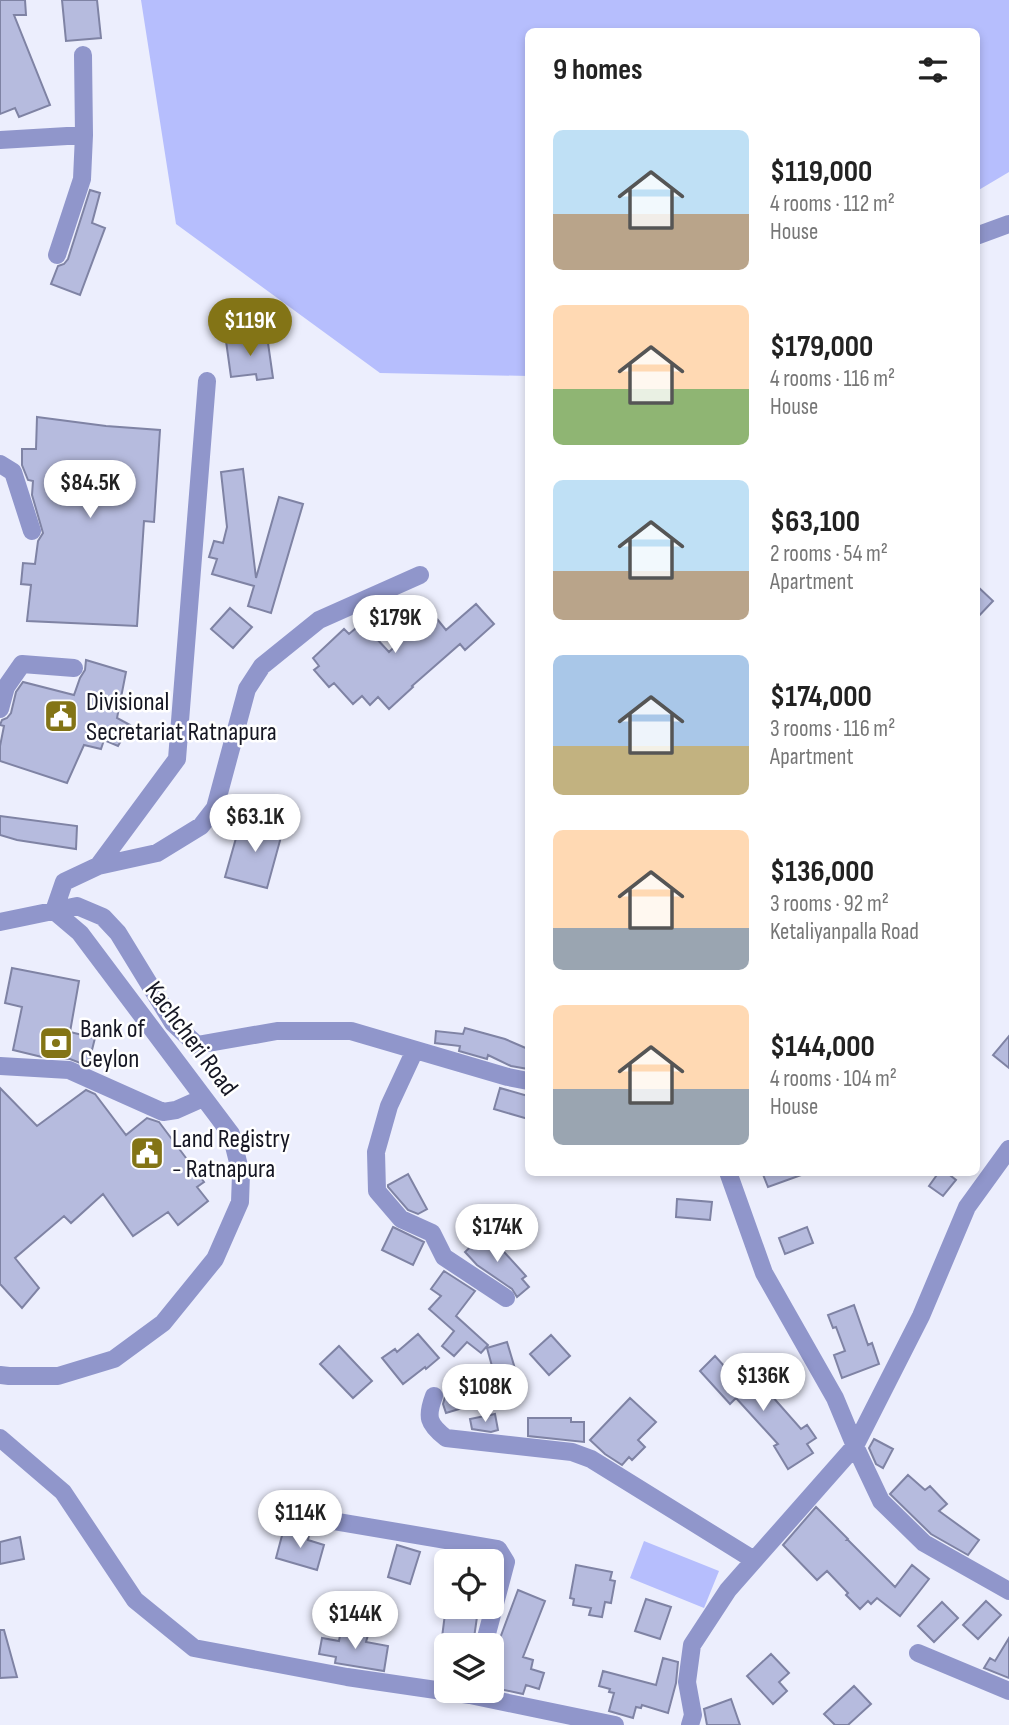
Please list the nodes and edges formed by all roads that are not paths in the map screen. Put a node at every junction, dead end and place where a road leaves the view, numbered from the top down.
1 (83, 55) dead end
2 (84, 135) junction
3 (0, 140) edge
4 (1009, 224) edge
5 (980, 235) edge
6 (57, 255) dead end
7 (207, 381) dead end
8 (0, 464) edge
9 (32, 531) dead end
10 (420, 575) dead end
11 (22, 664) junction
12 (0, 666) edge
13 (74, 667) dead end
14 (0, 709) edge
15 (98, 866) junction
16 (54, 911) junction
17 (0, 922) edge
18 (415, 1050) junction
19 (0, 1066) edge
20 (525, 1080) edge
21 (203, 1098) junction
22 (1009, 1149) edge
23 (730, 1176) edge
24 (506, 1298) dead end
25 (0, 1375) edge
26 (434, 1396) dead end
27 (0, 1438) edge
28 (855, 1446) junction
29 (321, 1519) dead end
30 (754, 1560) junction
31 (1009, 1591) edge
32 (487, 1633) edge
33 (918, 1653) dead end
34 (434, 1688) edge
35 (1009, 1691) edge
36 (504, 1700) edge
37 (615, 1725) edge
38 (690, 1725) edge

1 - 2 street
2 - 3 street
2 - 6 street
4 - 5 street
7 - 15 street
8 - 9 street
10 - 15 street
11 - 12 street
11 - 13 street
11 - 14 street
15 - 16 street
16 - 17 street
16 - 18 street
16 - 21 street, Kachcheri Road
18 - 20 street
18 - 24 street
19 - 21 street
21 - 25 street, Kachcheri Road
22 - 28 street
23 - 28 street
26 - 30 street
27 - 34 street
28 - 30 street
28 - 31 street
29 - 32 street
30 - 38 street
33 - 35 street
36 - 37 street

